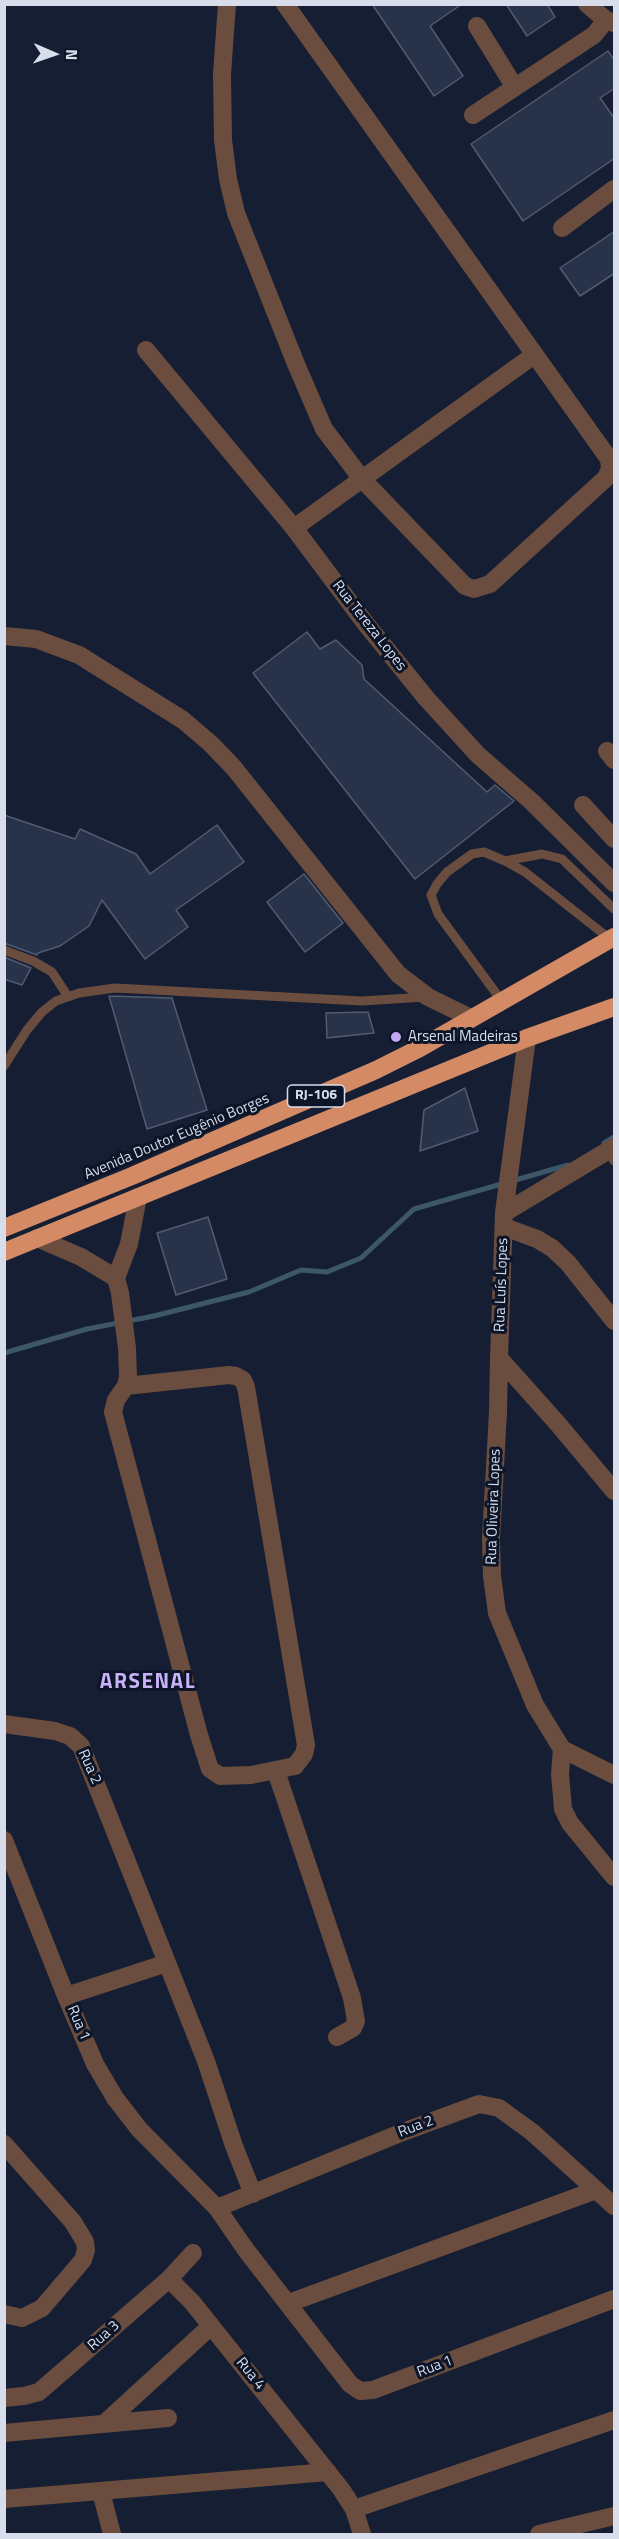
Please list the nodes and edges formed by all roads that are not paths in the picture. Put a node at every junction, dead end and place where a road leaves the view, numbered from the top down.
1 (227, 4) edge
2 (285, 4) edge
3 (587, 4) edge
4 (610, 21) edge
5 (477, 26) dead end
6 (514, 86) junction
7 (473, 115) dead end
8 (615, 189) edge
9 (562, 228) dead end
10 (146, 350) dead end
11 (534, 355) junction
12 (362, 479) junction
13 (294, 528) junction
14 (4, 636) edge
15 (583, 805) dead end
16 (615, 839) edge
17 (505, 861) junction
18 (615, 883) edge
19 (615, 909) edge
20 (612, 938) edge
21 (4, 950) edge
22 (68, 995) junction
23 (428, 997) junction
24 (501, 1000) junction
25 (615, 1007) edge
26 (471, 1018) junction
27 (527, 1038) junction
28 (4, 1066) edge
29 (612, 1153) edge
30 (138, 1197) junction
31 (504, 1220) junction
32 (4, 1228) edge
33 (37, 1238) junction
34 (4, 1252) edge
35 (116, 1278) junction
36 (615, 1321) edge
37 (498, 1358) junction
38 (126, 1386) junction
39 (615, 1491) edge
40 (4, 1724) edge
41 (562, 1749) junction
42 (276, 1771) junction
43 (615, 1775) edge
44 (4, 1840) edge
45 (615, 1877) edge
46 (167, 1963) junction
47 (66, 1996) junction
48 (337, 2037) dead end
49 (4, 2144) edge
50 (596, 2190) junction
51 (253, 2194) junction
52 (615, 2206) edge
53 (217, 2208) junction
54 (193, 2253) dead end
55 (169, 2278) junction
56 (615, 2299) edge
57 (289, 2303) junction
58 (4, 2314) edge
59 (211, 2326) junction
60 (4, 2397) edge
61 (168, 2418) dead end
62 (615, 2420) edge
63 (105, 2423) junction
64 (4, 2433) edge
65 (328, 2472) junction
66 (101, 2492) junction
67 (4, 2499) edge
68 (354, 2510) junction
69 (615, 2516) edge
70 (112, 2535) edge
71 (362, 2535) edge
72 (539, 2535) edge

1 - 12 street
2 - 11 street
3 - 4 street
4 - 6 street
5 - 6 street
6 - 7 street
8 - 9 street
10 - 13 street, Rua Tereza Lopes
11 - 12 street
11 - 12 street
12 - 13 street
13 - 18 street, Rua Tereza Lopes
14 - 23 street
15 - 16 street
17 - 19 lane
17 - 20 lane
17 - 24 lane
20 - 24 highway, Avenida Doutor Eugênio Borges / RJ-106
21 - 22 lane
22 - 23 lane
22 - 28 lane
23 - 26 street
24 - 26 highway, Avenida Doutor Eugênio Borges / RJ-106
25 - 27 highway, RJ-106
26 - 32 highway, Avenida Doutor Eugênio Borges / RJ-106
27 - 30 highway, RJ-106
27 - 31 street, Rua Luís Lopes
29 - 31 street
30 - 33 highway, RJ-106
30 - 35 street
31 - 36 street
31 - 37 street, Rua Luís Lopes
33 - 34 highway, RJ-106
33 - 35 street
35 - 38 street
37 - 39 street
37 - 41 street, Rua Oliveira Lopes
38 - 42 street
38 - 42 street
40 - 46 street, Rua 2
41 - 43 street
41 - 45 street
42 - 48 street
44 - 47 street, Rua 1
46 - 47 street, Rua 1
46 - 51 street
47 - 53 street, Rua 1
49 - 58 street
50 - 51 street, Rua 2
50 - 52 street
50 - 57 street
51 - 53 street, Rua 2
53 - 57 street, Rua 1
54 - 55 street, Rua 3
55 - 59 street, Rua 4
55 - 60 street, Rua 3
56 - 57 street, Rua 1
59 - 63 street
59 - 65 street, Rua 4
61 - 63 street
62 - 68 street
63 - 64 street
65 - 66 street
65 - 68 street, Rua 4
66 - 67 street
66 - 70 street
68 - 71 street, Rua 4
69 - 72 street

